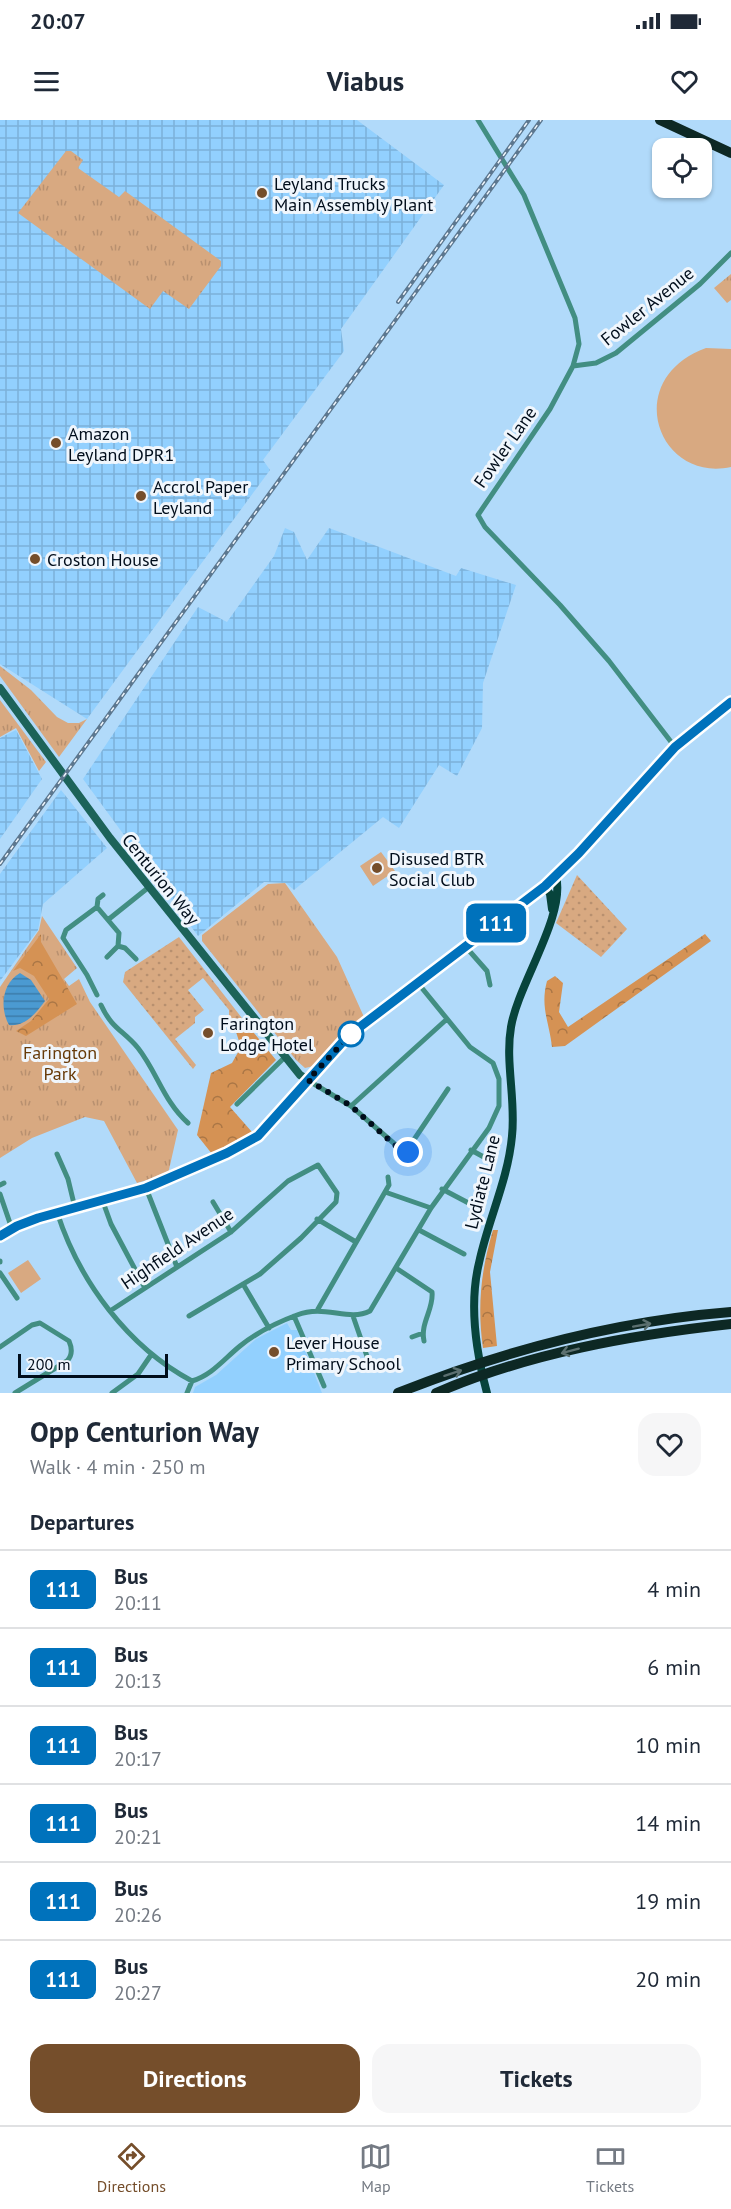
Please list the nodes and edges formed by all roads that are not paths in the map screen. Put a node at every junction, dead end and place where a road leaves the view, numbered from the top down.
1 (478, 120) edge
2 (660, 120) edge
3 (731, 153) edge
4 (731, 253) edge
5 (573, 366) junction
6 (0, 688) edge
7 (731, 702) edge
8 (675, 747) junction
9 (556, 876) junction
10 (545, 886) junction
11 (149, 887) junction
12 (103, 895) dead end
13 (97, 907) junction
14 (552, 912) junction
15 (109, 919) junction
16 (118, 946) junction
17 (465, 946) junction
18 (106, 957) dead end
19 (136, 959) dead end
20 (83, 969) junction
21 (77, 974) dead end
22 (417, 982) junction
23 (490, 985) dead end
24 (97, 995) dead end
25 (101, 1005) dead end
26 (447, 1019) junction
27 (133, 1043) junction
28 (129, 1049) dead end
29 (284, 1058) junction
30 (308, 1080) junction
31 (448, 1089) dead end
32 (237, 1104) dead end
33 (351, 1106) junction
34 (188, 1122) dead end
35 (471, 1150) junction
36 (57, 1154) dead end
37 (491, 1161) dead end
38 (388, 1177) dead end
39 (146, 1188) junction
40 (442, 1189) junction
41 (385, 1192) junction
42 (0, 1194) edge
43 (103, 1202) junction
44 (213, 1202) dead end
45 (75, 1208) junction
46 (431, 1208) junction
47 (478, 1208) dead end
48 (57, 1212) junction
49 (317, 1220) junction
50 (12, 1228) junction
51 (419, 1230) junction
52 (231, 1232) junction
53 (0, 1236) edge
54 (356, 1242) junction
55 (464, 1254) dead end
56 (177, 1267) junction
57 (396, 1268) junction
58 (0, 1273) edge
59 (243, 1284) junction
60 (145, 1288) junction
61 (17, 1298) dead end
62 (318, 1309) junction
63 (110, 1311) junction
64 (731, 1312) edge
65 (189, 1316) dead end
66 (294, 1316) junction
67 (353, 1316) junction
68 (731, 1324) edge
69 (269, 1328) junction
70 (423, 1333) junction
71 (412, 1337) dead end
72 (424, 1341) dead end
73 (0, 1347) edge
74 (151, 1355) junction
75 (370, 1365) dead end
76 (192, 1381) junction
77 (324, 1386) dead end
78 (486, 1392) edge
79 (15, 1393) edge
80 (112, 1393) edge
81 (187, 1393) edge
82 (398, 1393) edge
83 (436, 1393) edge

1 - 5 street, Fowler Lane
2 - 3 highway
4 - 5 street, Fowler Avenue
5 - 8 street, Fowler Lane
6 - 11 main road, Centurion Way
7 - 8 main road
8 - 9 main road
9 - 10 main road
9 - 14 main road, Lydiate Lane
10 - 14 main road
10 - 17 main road
11 - 15 street
11 - 29 main road, Centurion Way
12 - 13 street
13 - 15 street
13 - 20 street
14 - 78 main road, Lydiate Lane
15 - 16 street
16 - 18 street
16 - 19 street
17 - 22 main road
17 - 23 street
20 - 21 street
20 - 24 street
22 - 26 street
22 - 30 main road
25 - 27 street
26 - 33 street
26 - 35 street
27 - 28 street
27 - 34 street
29 - 30 main road, Centurion Way
29 - 32 street
30 - 33 street
30 - 39 main road
31 - 33 street
35 - 37 street
35 - 40 street
36 - 45 street
38 - 41 street
39 - 43 main road
39 - 56 street
40 - 46 street
40 - 47 street
41 - 46 street
41 - 54 street
42 - 50 street
43 - 45 main road
43 - 60 street
44 - 52 street
45 - 48 main road
46 - 51 street
48 - 50 main road
48 - 63 street
49 - 52 street, Highfield Avenue
49 - 54 street
49 - 59 street
50 - 53 main road
51 - 55 street
51 - 57 street
52 - 56 street, Highfield Avenue
54 - 62 street
56 - 60 street, Highfield Avenue
57 - 67 street
57 - 70 street
58 - 61 street
59 - 65 street
59 - 69 street
60 - 63 street, Highfield Avenue
62 - 66 street
62 - 67 street
63 - 74 street
82 -> 64 highway
66 - 69 street
66 - 77 street
67 - 75 street
68 -> 83 highway
69 - 76 street
70 - 71 street
70 - 72 street
73 - 79 street
74 - 76 street
74 - 80 street
76 - 81 street

